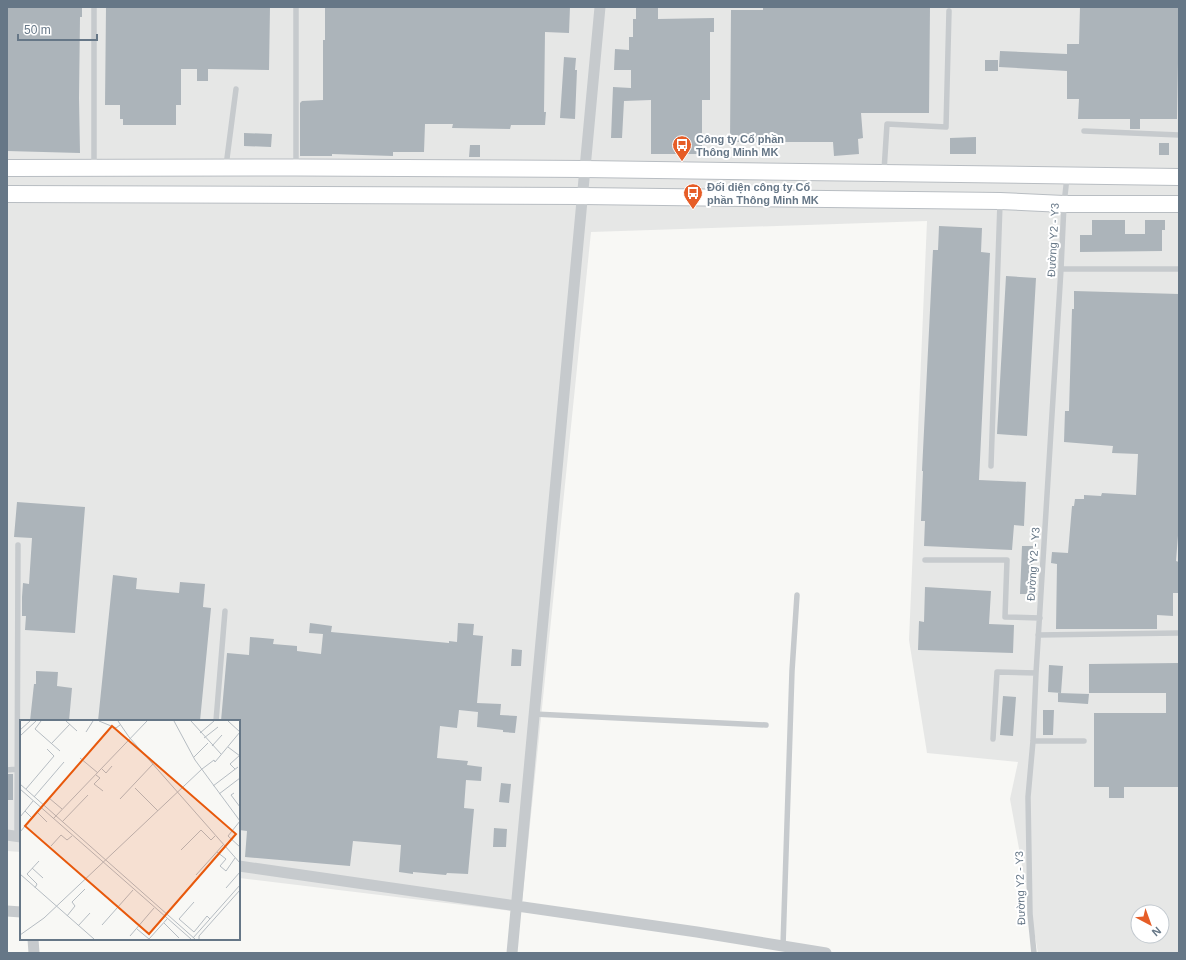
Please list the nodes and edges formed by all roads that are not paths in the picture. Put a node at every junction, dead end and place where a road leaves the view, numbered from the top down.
1 (94, 7) edge
2 (296, 7) edge
3 (600, 7) edge
4 (949, 11) dead end
5 (236, 89) dead end
6 (1084, 131) dead end
7 (1179, 135) edge
8 (94, 167) junction
9 (296, 167) junction
10 (7, 168) edge
11 (226, 168) junction
12 (584, 169) junction
13 (884, 173) junction
14 (1067, 175) junction
15 (1179, 176) edge
16 (7, 194) edge
17 (582, 196) junction
18 (1000, 201) junction
19 (1064, 204) junction
20 (1179, 204) edge
21 (1061, 269) junction
22 (1179, 269) edge
23 (991, 466) dead end
24 (18, 545) dead end
25 (925, 560) dead end
26 (797, 595) dead end
27 (225, 611) dead end
28 (1040, 618) junction
29 (1179, 633) edge
30 (1038, 635) junction
31 (1036, 673) junction
32 (534, 714) junction
33 (216, 720) edge
34 (766, 725) dead end
35 (993, 739) dead end
36 (1033, 741) junction
37 (1084, 741) dead end
38 (7, 770) edge
39 (18, 770) junction
40 (15, 836) edge
41 (240, 866) edge
42 (516, 906) junction
43 (7, 911) edge
44 (20, 912) edge
45 (33, 940) edge
46 (783, 946) junction
47 (34, 953) edge
48 (512, 953) edge
49 (826, 953) edge
50 (1034, 953) edge

1 - 8 lane
2 - 9 lane
3 - 12 street
4 - 13 lane
5 - 11 lane
6 - 7 lane
8 - 10 street
8 - 11 street
9 - 11 street
9 - 12 street
12 - 13 street
12 - 17 street
13 - 14 street
14 - 15 street
14 - 19 lane, Đường Y2 - Y3
16 - 17 street
17 - 18 street
17 - 32 street
18 - 19 street
18 - 23 lane
19 - 20 street
19 - 21 lane, Đường Y2 - Y3
21 - 22 lane
21 - 28 lane, Đường Y2 - Y3
24 - 39 lane
25 - 28 lane
26 - 46 lane
27 - 33 lane
28 - 30 lane, Đường Y2 - Y3
29 - 30 lane
30 - 31 lane, Đường Y2 - Y3
31 - 35 lane
31 - 36 lane, Đường Y2 - Y3
32 - 34 lane
32 - 42 street
36 - 37 lane
36 - 50 lane, Đường Y2 - Y3
38 - 39 lane
39 - 40 lane
41 - 42 street
42 - 46 street
42 - 48 street
43 - 44 street
45 - 47 street
46 - 49 street

